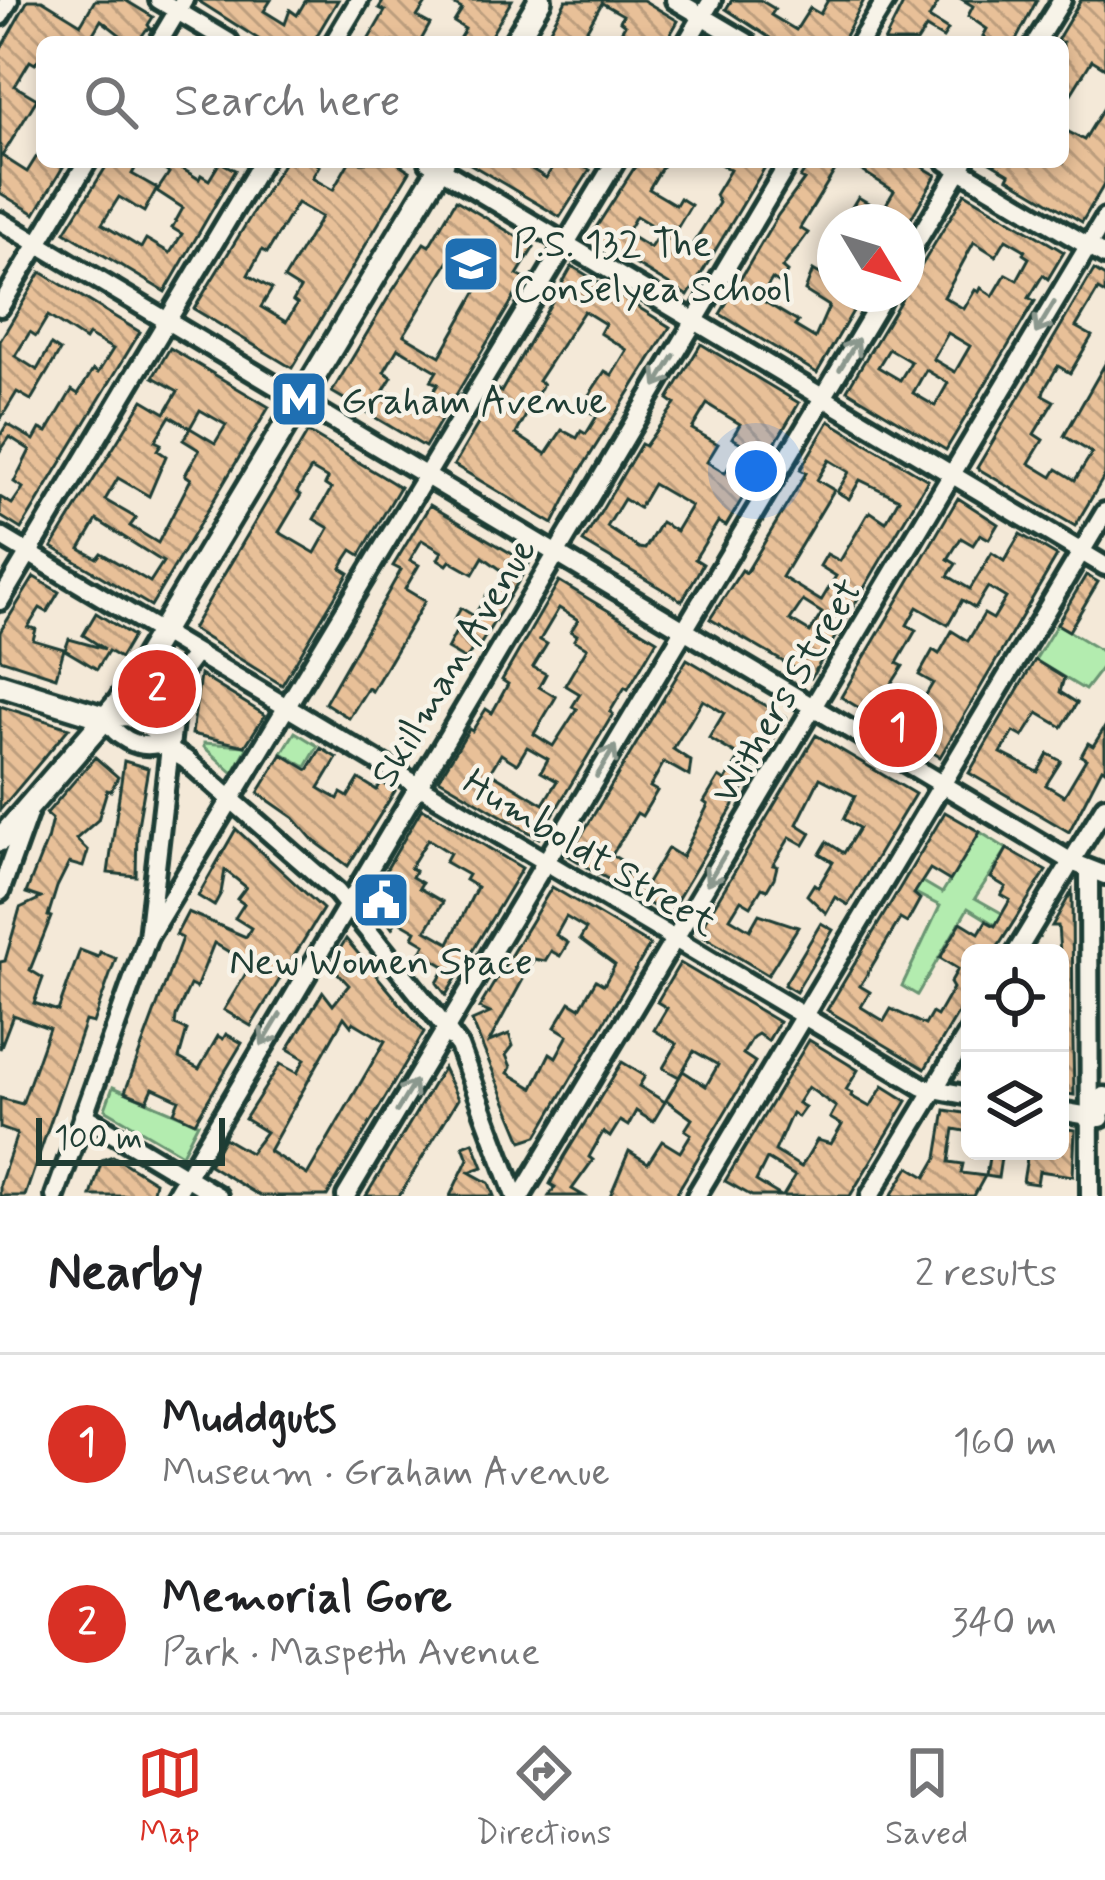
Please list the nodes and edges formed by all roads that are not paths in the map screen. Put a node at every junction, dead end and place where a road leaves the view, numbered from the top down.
1 (9, 0) edge
2 (159, 0) edge
3 (359, 0) edge
4 (540, 0) edge
5 (675, 0) edge
6 (886, 0) edge
7 (1062, 0) edge
8 (181, 6) edge
9 (707, 8) edge
10 (0, 16) edge
11 (163, 36) edge
12 (221, 36) edge
13 (338, 36) edge
14 (519, 36) edge
15 (691, 36) edge
16 (739, 36) edge
17 (864, 36) edge
18 (1040, 36) edge
19 (83, 168) edge
20 (258, 168) edge
21 (435, 168) edge
22 (444, 168) edge
23 (611, 168) edge
24 (785, 168) edge
25 (955, 168) edge
26 (962, 168) edge
27 (1105, 218) edge
28 (0, 221) edge
29 (925, 225) edge
30 (566, 243) junction
31 (38, 244) junction
32 (1088, 246) junction
33 (1105, 256) edge
34 (0, 307) edge
35 (874, 312) edge
36 (695, 320) junction
37 (167, 321) junction
38 (823, 398) junction
39 (301, 400) junction
40 (952, 475) junction
41 (427, 476) junction
42 (1105, 512) edge
43 (0, 536) edge
44 (1081, 551) junction
45 (28, 553) junction
46 (556, 554) junction
47 (1105, 566) edge
48 (0, 601) edge
49 (685, 630) junction
50 (162, 633) junction
51 (195, 654) junction
52 (0, 685) edge
53 (813, 707) junction
54 (288, 708) junction
55 (106, 718) junction
56 (165, 747) junction
57 (942, 784) junction
58 (416, 785) junction
59 (233, 800) junction
60 (32, 804) junction
61 (1105, 806) edge
62 (0, 840) edge
63 (545, 862) junction
64 (1072, 862) junction
65 (1097, 873) edge
66 (0, 892) edge
67 (346, 903) junction
68 (148, 937) junction
69 (674, 939) junction
70 (1022, 944) edge
71 (803, 1016) junction
72 (446, 1029) junction
73 (961, 1045) edge
74 (934, 1089) junction
75 (961, 1094) edge
76 (1069, 1112) edge
77 (1100, 1112) edge
78 (83, 1115) junction
79 (184, 1175) junction
80 (55, 1196) edge
81 (175, 1196) edge
82 (218, 1196) edge
83 (346, 1196) edge
84 (518, 1196) edge
85 (696, 1196) edge
86 (870, 1196) edge
87 (1090, 1196) edge

1 - 10 street
2 - 8 street
3 - 13 street
4 - 14 main road
5 - 9 street
6 - 17 street
7 - 18 street
8 - 11 street
8 - 12 street
9 - 15 street
9 - 16 street
19 - 31 street
20 - 37 street
21 - 39 main road
22 - 30 street
23 - 30 street
24 - 36 street, Skillman Avenue
25 - 29 street
26 - 32 street
27 - 32 street, Withers Street
28 - 31 street
30 - 36 street
30 - 41 street
31 - 34 street
31 - 37 street
32 - 33 street
32 -> 40 street, Withers Street
38 -> 35 street
36 - 38 street
36 -> 46 street, Skillman Avenue
37 - 39 street
37 - 45 street
38 - 40 street
38 - 49 street
39 - 41 street
39 - 50 main road
40 - 44 street
40 - 53 street, Withers Street
41 - 46 street
41 - 54 street
42 - 44 street
43 - 45 street, Humboldt Street
44 - 47 street
44 - 57 street
45 - 48 street
45 - 50 street, Humboldt Street
46 - 49 street
46 - 58 street, Skillman Avenue
49 - 53 street
63 -> 49 street
50 - 51 street, Humboldt Street
50 - 55 main road
51 - 54 street, Humboldt Street
51 - 56 street
52 - 55 main road
53 - 57 street
53 -> 69 street, Withers Street
54 - 58 street, Humboldt Street
54 - 59 street
55 - 56 street
55 - 60 main road
56 - 59 street
56 - 68 street
57 - 64 street
57 - 71 street
58 - 63 street, Humboldt Street
58 - 67 street, Skillman Avenue
59 - 67 street
59 - 68 street
60 - 62 main road
60 - 66 street
61 - 64 street
63 - 69 street, Humboldt Street
63 - 72 street
64 - 65 street
64 - 70 street
65 - 77 street
67 - 72 street
67 -> 79 street, Skillman Avenue
68 - 78 street
69 - 71 street, Humboldt Street
69 - 84 street, Withers Street
71 - 74 street, Humboldt Street
71 - 85 street
83 -> 72 street
72 - 84 street
73 - 74 street
74 - 75 street, Humboldt Street
74 - 86 street
76 - 77 street
77 - 87 street
78 - 79 street
78 - 80 street
79 - 81 street, Skillman Avenue
79 - 82 street

